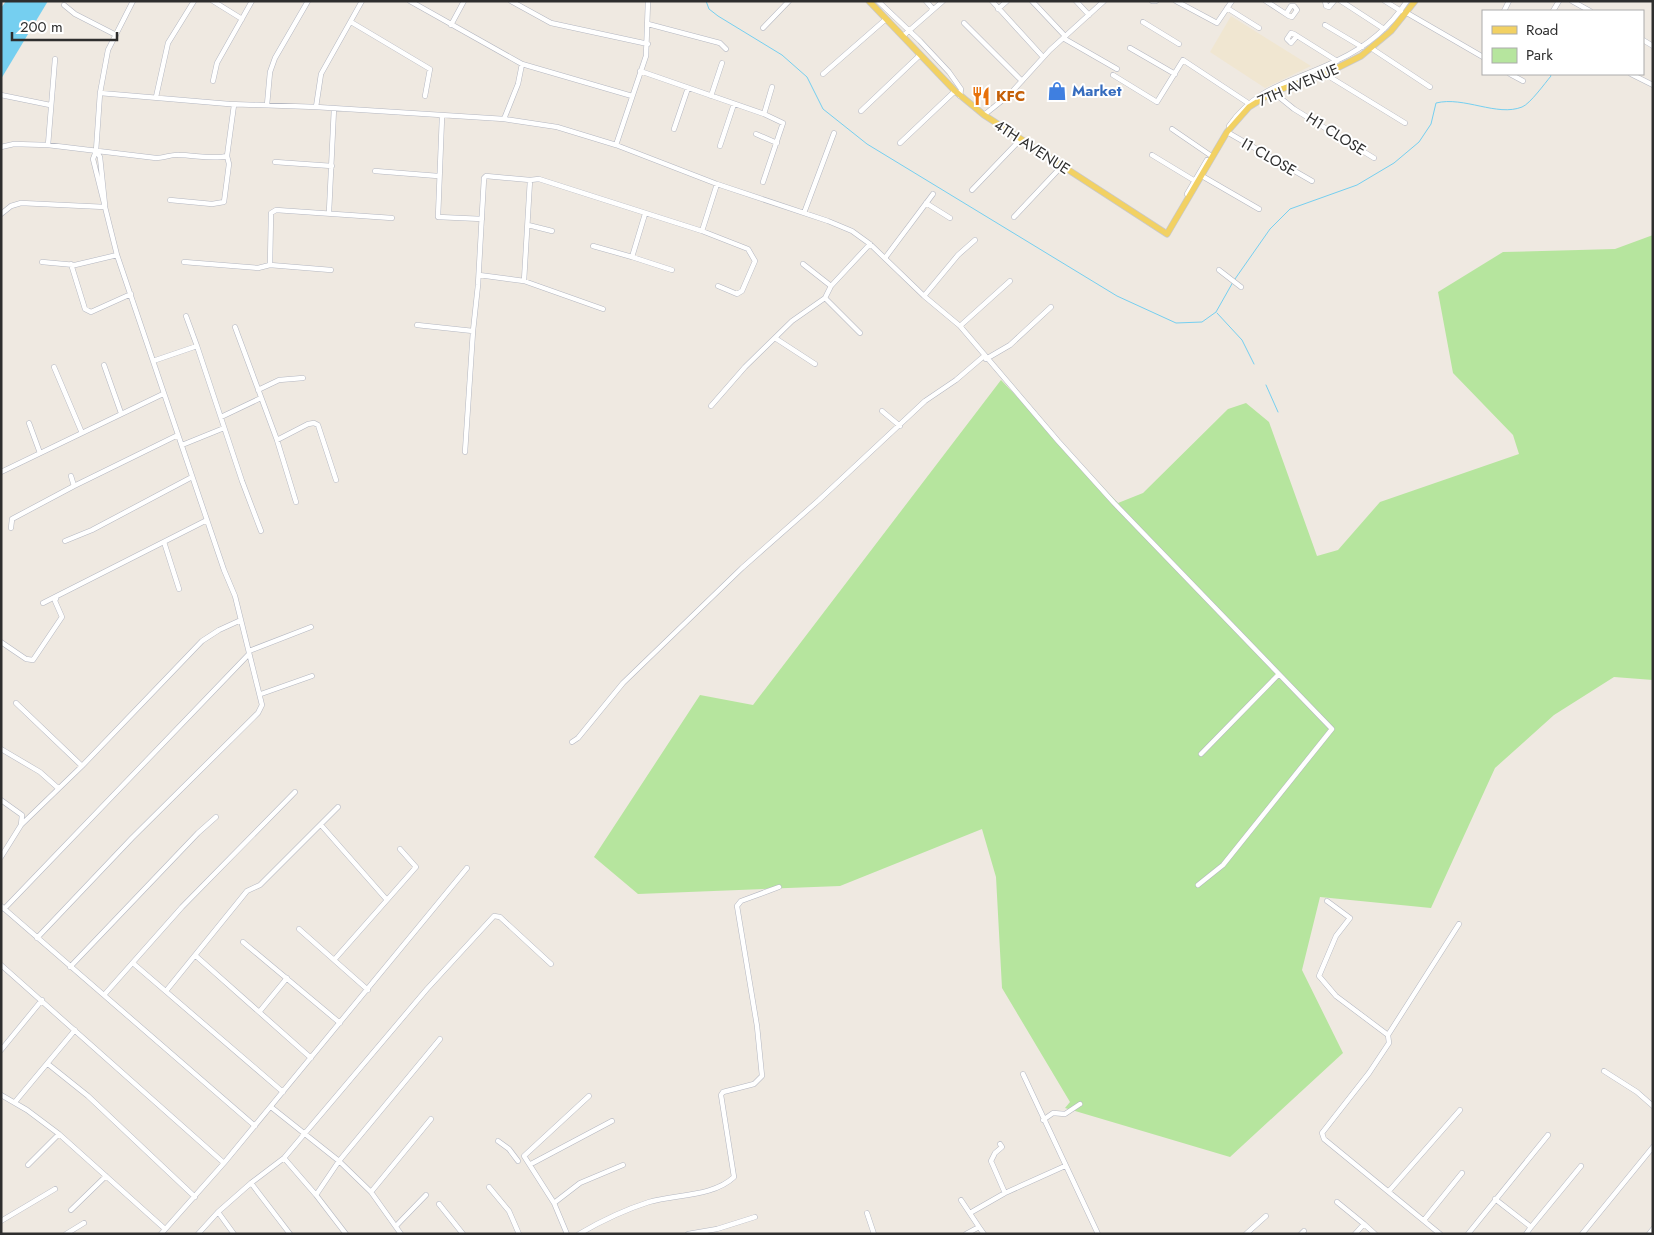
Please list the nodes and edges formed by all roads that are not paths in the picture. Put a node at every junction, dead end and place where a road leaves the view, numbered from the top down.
1 (133, 1) edge
2 (194, 1) edge
3 (213, 1) edge
4 (252, 1) edge
5 (308, 1) edge
6 (362, 1) edge
7 (410, 1) edge
8 (464, 1) edge
9 (511, 1) edge
10 (648, 1) edge
11 (789, 1) edge
12 (869, 1) edge
13 (878, 1) edge
14 (926, 1) edge
15 (943, 1) edge
16 (992, 1) edge
17 (1007, 1) edge
18 (1032, 1) edge
19 (1076, 1) edge
20 (1104, 1) edge
21 (1152, 1) edge
22 (1156, 1) edge
23 (1176, 1) edge
24 (1232, 1) edge
25 (1266, 1) edge
26 (1325, 1) edge
27 (1334, 1) edge
28 (1341, 1) edge
29 (1385, 1) edge
30 (1407, 1) edge
31 (1414, 1) edge
32 (1572, 1) edge
33 (64, 5) dead end
34 (1227, 8) junction
35 (933, 9) junction
36 (998, 9) junction
37 (1588, 10) edge
38 (889, 11) junction
39 (879, 12) junction
40 (1404, 12) junction
41 (1286, 14) dead end
42 (1090, 15) junction
43 (242, 19) junction
44 (886, 19) junction
45 (351, 22) junction
46 (964, 22) dead end
47 (1143, 22) dead end
48 (648, 24) junction
49 (451, 25) junction
50 (904, 25) junction
51 (1325, 25) dead end
52 (763, 28) dead end
53 (1259, 28) dead end
54 (1384, 29) junction
55 (910, 30) junction
56 (898, 31) junction
57 (116, 35) junction
58 (903, 36) junction
59 (1297, 36) dead end
60 (1064, 37) junction
61 (648, 44) junction
62 (1180, 44) dead end
63 (1362, 47) junction
64 (1130, 48) dead end
65 (1372, 48) junction
66 (726, 49) dead end
67 (920, 55) junction
68 (1482, 56) edge
69 (1043, 57) junction
70 (55, 59) dead end
71 (1337, 61) junction
72 (722, 63) dead end
73 (522, 64) junction
74 (1117, 69) dead end
75 (640, 71) junction
76 (823, 74) dead end
77 (1175, 74) junction
78 (1325, 74) junction
79 (1113, 75) dead end
80 (1512, 75) edge
81 (1633, 75) edge
82 (213, 81) dead end
83 (1022, 81) junction
84 (1523, 81) dead end
85 (1653, 85) edge
86 (1430, 86) dead end
87 (772, 87) dead end
88 (688, 88) junction
89 (1273, 92) junction
90 (100, 93) junction
91 (957, 93) junction
92 (1, 95) edge
93 (425, 96) dead end
94 (632, 96) junction
95 (711, 96) junction
96 (156, 97) junction
97 (1248, 103) junction
98 (734, 104) junction
99 (50, 105) junction
100 (234, 105) junction
101 (267, 105) junction
102 (316, 107) junction
103 (334, 108) junction
104 (861, 111) dead end
105 (764, 114) junction
106 (984, 115) junction
107 (442, 116) junction
108 (504, 120) junction
109 (1405, 123) dead end
110 (674, 129) dead end
111 (1172, 129) dead end
112 (1227, 132) junction
113 (756, 134) dead end
114 (834, 134) dead end
115 (1020, 140) junction
116 (777, 143) junction
117 (900, 143) dead end
118 (48, 145) junction
119 (616, 145) junction
120 (720, 146) dead end
121 (1, 147) edge
122 (96, 151) junction
123 (1152, 155) dead end
124 (1210, 155) junction
125 (227, 156) junction
126 (1374, 158) dead end
127 (275, 162) dead end
128 (332, 166) junction
129 (1061, 167) junction
130 (375, 171) dead end
131 (438, 176) junction
132 (1202, 176) junction
133 (530, 180) junction
134 (1195, 181) junction
135 (1312, 181) dead end
136 (763, 182) dead end
137 (717, 184) junction
138 (972, 190) dead end
139 (933, 194) dead end
140 (170, 200) dead end
141 (926, 203) junction
142 (105, 207) junction
143 (1180, 209) junction
144 (1259, 209) dead end
145 (329, 212) junction
146 (804, 213) junction
147 (1, 214) edge
148 (645, 214) junction
149 (1014, 217) dead end
150 (392, 218) dead end
151 (950, 218) dead end
152 (482, 219) junction
153 (528, 225) junction
154 (552, 231) dead end
155 (702, 231) junction
156 (1166, 234) joint
157 (975, 240) dead end
158 (870, 244) junction
159 (593, 246) dead end
160 (117, 255) junction
161 (632, 257) junction
162 (885, 258) junction
163 (42, 262) dead end
164 (184, 262) dead end
165 (72, 264) junction
166 (803, 264) dead end
167 (270, 265) junction
168 (331, 270) dead end
169 (672, 270) dead end
170 (1218, 270) dead end
171 (479, 275) junction
172 (524, 281) junction
173 (1010, 281) dead end
174 (718, 286) dead end
175 (831, 286) junction
176 (1241, 286) dead end
177 (131, 294) junction
178 (924, 296) junction
179 (825, 298) junction
180 (1051, 307) dead end
181 (603, 309) dead end
182 (186, 316) dead end
183 (417, 325) dead end
184 (960, 326) junction
185 (235, 328) dead end
186 (473, 331) junction
187 (860, 333) dead end
188 (775, 338) junction
189 (196, 346) junction
190 (985, 358) junction
191 (153, 361) junction
192 (816, 364) dead end
193 (104, 365) dead end
194 (54, 367) dead end
195 (303, 378) dead end
196 (258, 390) junction
197 (163, 394) junction
198 (261, 398) junction
199 (711, 406) dead end
200 (882, 411) dead end
201 (121, 413) junction
202 (221, 417) junction
203 (29, 423) dead end
204 (900, 426) junction
205 (224, 428) junction
206 (82, 433) junction
207 (178, 435) junction
208 (276, 440) junction
209 (182, 445) junction
210 (465, 452) dead end
211 (40, 454) junction
212 (1, 472) edge
213 (71, 476) dead end
214 (192, 478) junction
215 (336, 480) dead end
216 (74, 486) junction
217 (296, 502) dead end
218 (207, 520) junction
219 (11, 528) dead end
220 (261, 531) dead end
221 (65, 541) dead end
222 (164, 542) junction
223 (179, 589) dead end
224 (57, 596) junction
225 (43, 603) dead end
226 (241, 620) junction
227 (310, 627) dead end
228 (1, 642) edge
229 (249, 653) junction
230 (1279, 674) junction
231 (312, 676) dead end
232 (261, 694) junction
233 (16, 703) dead end
234 (572, 742) dead end
235 (1, 749) edge
236 (1201, 754) dead end
237 (82, 766) junction
238 (58, 788) junction
239 (295, 792) dead end
240 (1, 800) edge
241 (338, 807) dead end
242 (216, 817) dead end
243 (21, 825) junction
244 (321, 825) junction
245 (400, 848) dead end
246 (1, 856) edge
247 (467, 868) dead end
248 (1198, 885) dead end
249 (779, 887) dead end
250 (387, 900) junction
251 (1326, 901) dead end
252 (3, 908) edge
253 (1459, 924) dead end
254 (299, 929) dead end
255 (37, 938) junction
256 (243, 942) dead end
257 (196, 956) junction
258 (334, 960) junction
259 (134, 964) junction
260 (551, 964) dead end
261 (1, 965) edge
262 (70, 967) junction
263 (287, 978) junction
264 (368, 990) junction
265 (166, 991) junction
266 (104, 996) junction
267 (42, 1000) junction
268 (260, 1011) junction
269 (340, 1022) junction
270 (75, 1030) junction
271 (1388, 1035) junction
272 (440, 1039) dead end
273 (1, 1050) edge
274 (311, 1058) junction
275 (48, 1064) junction
276 (1604, 1071) dead end
277 (1023, 1074) dead end
278 (283, 1092) junction
279 (1, 1095) edge
280 (590, 1096) dead end
281 (15, 1102) junction
282 (1080, 1104) dead end
283 (1653, 1106) edge
284 (271, 1107) junction
285 (1460, 1110) dead end
286 (431, 1119) dead end
287 (1043, 1120) junction
288 (612, 1121) dead end
289 (255, 1126) junction
290 (59, 1134) junction
291 (305, 1135) junction
292 (1548, 1135) dead end
293 (498, 1141) dead end
294 (1000, 1144) dead end
295 (1653, 1147) edge
296 (524, 1156) junction
297 (284, 1158) junction
298 (518, 1161) junction
299 (339, 1162) junction
300 (224, 1163) junction
301 (513, 1164) dead end
302 (531, 1164) junction
303 (28, 1165) dead end
304 (623, 1165) dead end
305 (1065, 1166) junction
306 (1580, 1166) dead end
307 (1462, 1172) dead end
308 (106, 1176) junction
309 (251, 1183) junction
310 (490, 1187) dead end
311 (55, 1189) dead end
312 (1389, 1191) junction
313 (371, 1192) junction
314 (1005, 1193) junction
315 (316, 1195) junction
316 (195, 1196) junction
317 (426, 1196) dead end
318 (1495, 1199) junction
319 (961, 1200) dead end
320 (1337, 1202) dead end
321 (554, 1203) junction
322 (438, 1204) dead end
323 (71, 1210) dead end
324 (218, 1212) junction
325 (867, 1213) dead end
326 (970, 1213) junction
327 (1266, 1216) dead end
328 (755, 1217) dead end
329 (2, 1218) edge
330 (1424, 1220) junction
331 (84, 1223) dead end
332 (1364, 1224) junction
333 (396, 1226) junction
334 (979, 1227) junction
335 (1531, 1227) junction
336 (165, 1229) junction
337 (1653, 1229) edge
338 (66, 1234) edge
339 (161, 1234) edge
340 (198, 1234) edge
341 (234, 1234) edge
342 (290, 1234) edge
343 (346, 1234) edge
344 (401, 1234) edge
345 (463, 1234) edge
346 (518, 1234) edge
347 (567, 1234) edge
348 (579, 1234) edge
349 (688, 1234) edge
350 (874, 1234) edge
351 (966, 1234) edge
352 (984, 1234) edge
353 (1098, 1234) edge
354 (1246, 1234) edge
355 (1355, 1234) edge
356 (1375, 1234) edge
357 (1440, 1234) edge
358 (1468, 1234) edge
359 (1526, 1234) edge
360 (1582, 1234) edge
361 (1649, 1234) edge

1 - 57 street
2 - 96 street
3 - 43 street
4 - 43 street
5 - 101 street
6 - 45 street
7 - 49 street
8 - 49 street
9 - 61 street
10 - 48 street
11 - 52 street
12 - 39 main road, 4TH AVENUE
13 - 38 street
14 - 35 street
15 - 35 street
16 - 36 street
17 - 36 street
18 - 60 street
19 - 42 street
20 - 42 street
21 - 22 street
23 - 34 street
24 - 34 street
25 - 41 street
26 - 27 street
28 - 54 street
29 - 40 street
30 - 40 street
31 - 40 main road, 7TH AVENUE
32 - 37 street
33 - 57 street
34 - 53 street
35 - 55 street
36 - 69 street
38 - 39 street
38 - 50 street
39 - 44 main road, 4TH AVENUE
40 - 54 street
40 - 65 main road, 7TH AVENUE
40 - 68 street
42 - 60 street
43 - 82 street
44 - 56 main road, 4TH AVENUE
44 - 76 street
45 - 93 street
45 - 102 street
46 - 83 street
47 - 62 street
48 - 61 street
48 - 66 street
49 - 73 street
50 - 55 street
50 - 56 street
51 - 63 street
54 - 63 street
55 - 58 street
55 - 91 street
56 - 58 main road, 4TH AVENUE
57 - 90 street
58 - 67 main road, 4TH AVENUE
59 - 71 street
60 - 69 street
60 - 74 street
61 - 75 street
63 - 71 street
64 - 77 street
65 - 78 main road, 7TH AVENUE
65 - 86 street
67 - 91 main road, 4TH AVENUE
67 - 104 street
69 - 83 street
70 - 99 street
71 - 97 street
72 - 95 street
73 - 94 street
73 - 108 street
75 - 88 street
75 - 94 street
77 - 79 street
77 - 97 street
78 - 89 main road, 7TH AVENUE
78 - 109 street
80 - 84 street
81 - 85 street
83 - 106 street
87 - 105 street
88 - 95 street
88 - 110 street
89 - 112 main road, 7TH AVENUE
89 - 126 street, H1 CLOSE
90 - 96 street
90 - 122 street
91 - 106 main road, 4TH AVENUE
91 - 117 street
92 - 99 street
94 - 119 street
95 - 98 street
96 - 100 street
97 - 124 street
98 - 105 street
98 - 120 street
99 - 118 street
100 - 101 street
100 - 125 street
101 - 102 street
102 - 103 street
103 - 107 street
103 - 128 street
105 - 116 street
106 - 115 main road, 4TH AVENUE
107 - 108 street
107 - 131 street
108 - 119 street
111 - 124 street
112 - 132 main road, 7TH AVENUE
112 - 135 street, I1 CLOSE
113 - 116 street
114 - 146 street
115 - 129 main road, 4TH AVENUE
115 - 138 street
116 - 136 street
118 - 121 street
118 - 122 street
119 - 137 street
122 - 125 street
122 - 142 street
123 - 134 street
124 - 134 street
125 - 140 street
127 - 128 street
128 - 145 street
129 - 149 street
129 - 156 main road, 4TH AVENUE
130 - 131 street
131 - 152 street
132 - 143 main road, 7TH AVENUE
132 - 144 street
133 - 148 street
133 - 152 street
133 - 153 street
134 - 143 street
137 - 146 street
137 - 155 street
139 - 141 street
141 - 151 street
141 - 162 street
142 - 147 street
142 - 160 street
143 - 156 main road, 7TH AVENUE
145 - 150 street
145 - 167 street
146 - 158 street
148 - 155 street
148 - 161 street
152 - 171 street
153 - 154 street
153 - 172 street
155 - 174 street
157 - 178 street
158 - 162 street
158 - 175 street
159 - 161 street
160 - 165 street
160 - 177 street
161 - 169 street
162 - 178 street
163 - 165 street
164 - 167 street
165 - 177 street
166 - 175 street
167 - 168 street
170 - 176 street
171 - 172 street
171 - 186 street
172 - 181 street
173 - 184 street
175 - 179 street
177 - 191 street
178 - 184 street
179 - 187 street
179 - 188 street
180 - 190 street
182 - 189 street
183 - 186 street
184 - 190 street
185 - 196 street
186 - 210 street
188 - 192 street
188 - 199 street
189 - 191 street
189 - 202 street
190 - 204 street
190 - 230 street
191 - 197 street
193 - 201 street
194 - 206 street
195 - 196 street
196 - 198 street
197 - 201 street
197 - 207 street
198 - 202 street
198 - 208 street
200 - 204 street
201 - 206 street
202 - 205 street
203 - 211 street
204 - 234 street
205 - 209 street
205 - 220 street
206 - 211 street
207 - 209 street
207 - 216 street
208 - 215 street
208 - 217 street
209 - 214 street
211 - 212 street
213 - 216 street
214 - 218 street
214 - 221 street
216 - 219 street
218 - 222 street
218 - 226 street
222 - 223 street
222 - 224 street
224 - 225 street
224 - 228 street
226 - 229 street
226 - 237 street
227 - 229 street
229 - 232 street
229 - 252 street
230 - 236 street
230 - 248 street
231 - 232 street
232 - 255 street
233 - 237 street
235 - 238 street
237 - 238 street
238 - 243 street
239 - 259 street
240 - 243 street
241 - 244 street
242 - 262 street
243 - 246 street
244 - 250 street
244 - 257 street
245 - 250 street
247 - 264 street
249 - 348 street
250 - 258 street
251 - 271 street
252 - 255 street
253 - 271 street
254 - 258 street
255 - 262 street
256 - 263 street
257 - 265 street
257 - 268 street
258 - 264 street
259 - 265 street
259 - 266 street
260 - 291 street
261 - 267 street
262 - 266 street
263 - 268 street
263 - 269 street
264 - 269 street
265 - 278 street
266 - 289 street
267 - 270 street
267 - 273 street
268 - 274 street
269 - 274 street
270 - 275 street
270 - 300 street
271 - 312 street
272 - 299 street
274 - 278 street
275 - 281 street
275 - 316 street
276 - 283 street
277 - 287 street
278 - 284 street
279 - 281 street
280 - 296 street
281 - 290 street
282 - 287 street
284 - 289 street
284 - 291 street
285 - 312 street
286 - 313 street
287 - 305 street
288 - 302 street
289 - 300 street
290 - 303 street
290 - 308 street
291 - 297 street
291 - 299 street
292 - 318 street
293 - 298 street
294 - 314 street
295 - 360 street
296 - 298 street
296 - 302 street
297 - 309 street
297 - 315 street
298 - 301 street
299 - 313 street
299 - 315 street
300 - 316 street
302 - 321 street
304 - 321 street
305 - 314 street
305 - 353 street
306 - 335 street
307 - 330 street
308 - 323 street
308 - 336 street
309 - 324 street
309 - 342 street
310 - 346 street
311 - 329 street
312 - 330 street
313 - 333 street
314 - 326 street
315 - 343 street
316 - 336 street
317 - 333 street
318 - 335 street
318 - 358 street
319 - 326 street
320 - 332 street
321 - 347 street
322 - 345 street
324 - 340 street
324 - 341 street
325 - 350 street
326 - 334 street
327 - 354 street
328 - 349 street
330 - 357 street
331 - 338 street
332 - 355 street
332 - 356 street
333 - 344 street
334 - 351 street
334 - 352 street
335 - 359 street
336 - 339 street
337 - 361 street

